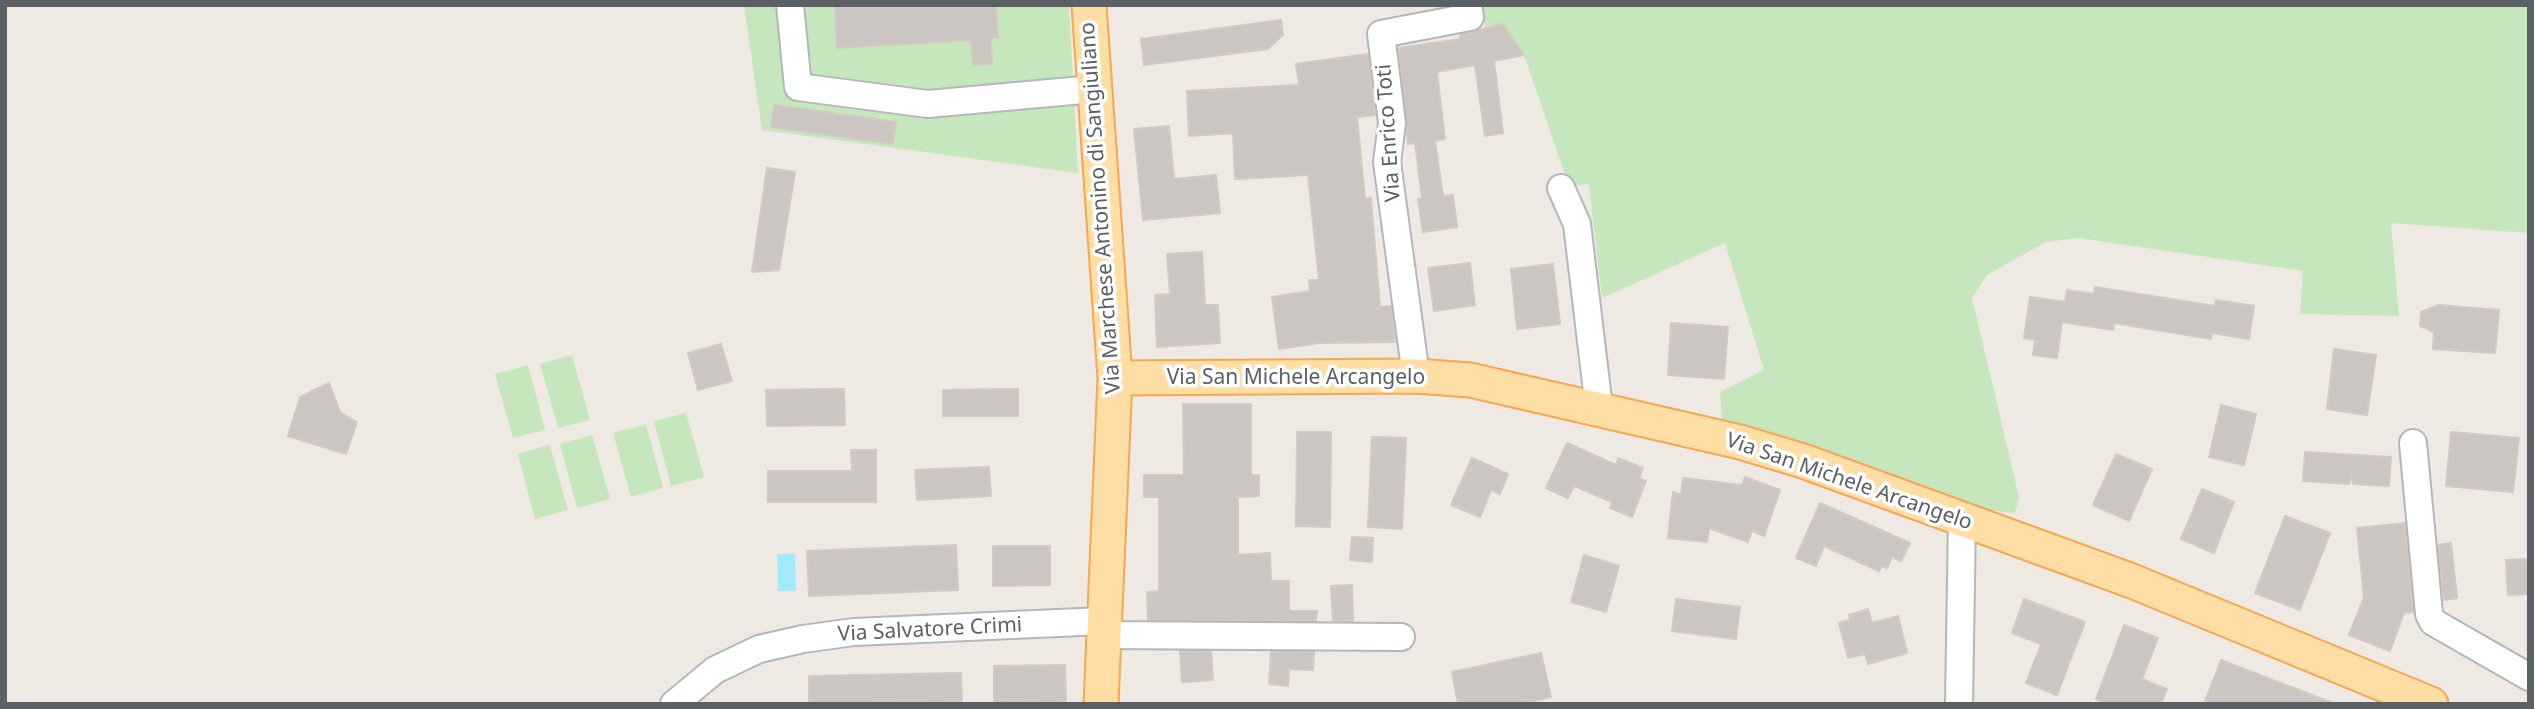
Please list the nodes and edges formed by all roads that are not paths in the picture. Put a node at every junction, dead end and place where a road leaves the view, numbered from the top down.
1 (790, 5) edge
2 (1088, 5) edge
3 (1468, 5) edge
4 (1094, 89) junction
5 (1561, 188) dead end
6 (1416, 376) junction
7 (1115, 378) junction
8 (1599, 408) junction
9 (2413, 443) dead end
10 (1962, 520) junction
11 (1103, 628) junction
12 (1401, 637) dead end
13 (2529, 677) edge
14 (674, 704) edge
15 (1101, 704) edge
16 (1959, 704) edge
17 (2431, 704) edge

1 - 4 street
2 - 4 main road, Via Marchese Antonino di Sangiuliano
3 - 6 street, Via Enrico Toti
4 - 7 main road, Via Marchese Antonino di Sangiuliano
5 - 8 street
6 - 7 main road, Via San Michele Arcangelo
6 - 8 main road, Via San Michele Arcangelo
7 - 11 main road, Via Marchese Antonino di Sangiuliano
8 - 10 main road, Via San Michele Arcangelo
9 - 13 street
10 - 16 street
10 - 17 main road, Via San Michele Arcangelo
11 - 12 street, Via Salvatore Crimi
11 - 14 street, Via Salvatore Crimi
11 - 15 main road, Via Marchese Antonino di Sangiuliano

